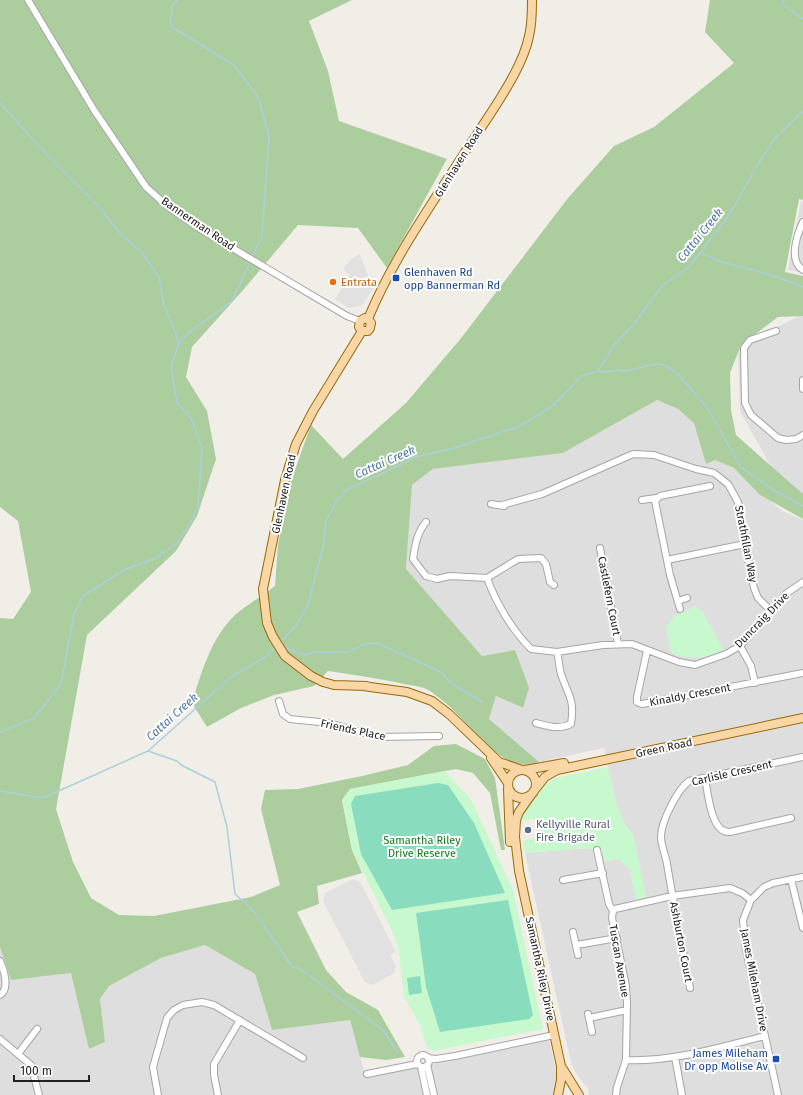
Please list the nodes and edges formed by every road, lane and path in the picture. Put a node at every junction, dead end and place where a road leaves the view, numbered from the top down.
1 (28, 0) edge
2 (532, 0) edge
3 (803, 222) edge
4 (803, 270) edge
5 (364, 320) junction
6 (776, 331) dead end
7 (803, 380) edge
8 (803, 389) edge
9 (803, 435) edge
10 (710, 486) dead end
11 (656, 498) junction
12 (642, 500) dead end
13 (491, 504) dead end
14 (426, 522) dead end
15 (745, 544) junction
16 (600, 548) dead end
17 (666, 560) junction
18 (487, 578) junction
19 (803, 582) edge
20 (554, 585) dead end
21 (687, 598) dead end
22 (678, 601) junction
23 (680, 609) dead end
24 (770, 611) junction
25 (618, 644) junction
26 (740, 646) junction
27 (647, 650) junction
28 (557, 652) junction
29 (803, 673) edge
30 (755, 683) junction
31 (279, 701) dead end
32 (803, 713) edge
33 (803, 718) edge
34 (536, 723) dead end
35 (439, 736) dead end
36 (486, 751) junction
37 (803, 757) edge
38 (524, 770) junction
39 (705, 778) junction
40 (508, 786) junction
41 (532, 793) junction
42 (791, 818) dead end
43 (597, 850) dead end
44 (520, 871) junction
45 (603, 873) junction
46 (803, 876) edge
47 (791, 879) junction
48 (563, 880) dead end
49 (672, 896) junction
50 (751, 900) junction
51 (613, 911) junction
52 (803, 928) edge
53 (573, 932) dead end
54 (617, 938) junction
55 (577, 945) junction
56 (578, 955) dead end
57 (0, 961) edge
58 (690, 988) dead end
59 (0, 995) edge
60 (627, 1010) junction
61 (240, 1020) junction
62 (38, 1030) dead end
63 (592, 1032) dead end
64 (554, 1035) junction
65 (765, 1036) junction
66 (1, 1043) edge
67 (18, 1054) junction
68 (303, 1058) dead end
69 (675, 1058) junction
70 (626, 1060) junction
71 (423, 1063) junction
72 (561, 1066) junction
73 (367, 1074) dead end
74 (578, 1092) edge
75 (559, 1093) edge
76 (39, 1095) edge
77 (158, 1095) edge
78 (218, 1095) edge
79 (427, 1095) edge
80 (434, 1095) edge
81 (616, 1095) edge
82 (682, 1095) edge
83 (778, 1095) edge

1 - 5 street, Bannerman Road
2 - 5 main road, Glenhaven Road
3 - 4 street
5 - 36 main road, Glenhaven Road
6 - 9 street
7 - 8 street
10 - 11 street
11 - 12 street
11 - 17 street
13 - 15 street, Strathfillan Way
14 - 18 street
15 - 17 street
15 - 24 street, Strathfillan Way
16 - 25 street, Castlefern Court
17 - 22 street
18 - 20 street
18 - 28 street, Duncraig Drive
19 - 24 street, Duncraig Drive
21 - 22 street
22 - 23 street
24 - 26 street, Duncraig Drive
25 - 27 street, Duncraig Drive
25 - 28 street, Duncraig Drive
26 - 27 street, Duncraig Drive
26 - 30 street
27 - 30 street, Kinaldy Crescent
28 - 34 street
29 - 30 street
31 - 35 street, Friends Place
32 - 38 main road, Green Road
33 - 41 main road, Green Road
36 - 38 main road, Glenhaven Road
36 - 40 main road, Glenhaven Road
37 - 39 street, Carlisle Crescent
38 - 40 main road
38 - 41 main road
39 - 42 street
39 - 49 street, Carlisle Crescent
40 - 41 main road
40 - 44 main road, Samantha Riley Drive
41 - 44 main road, Samantha Riley Drive
43 - 45 street
44 - 64 main road, Samantha Riley Drive
45 - 48 street
45 - 51 street
46 - 47 street, James Mileham Drive
47 - 50 street, James Mileham Drive
47 - 52 street
49 - 50 street, Tuscan Avenue
49 - 51 street, Tuscan Avenue
49 - 58 street, Ashburton Court
50 - 65 street, James Mileham Drive
51 - 54 street, Tuscan Avenue
53 - 55 street
54 - 55 street
54 - 60 street, Tuscan Avenue
55 - 56 street
57 - 59 street
60 - 63 street
60 - 70 street, Tuscan Avenue
61 - 68 street
61 - 77 street
61 - 78 street
62 - 67 street
64 - 71 street
64 - 72 main road, Samantha Riley Drive
65 - 69 street
65 - 83 street, James Mileham Drive
66 - 67 street
67 - 76 street
69 - 70 street
69 - 82 street
70 - 81 street, Tuscan Avenue
71 - 73 street
71 - 79 street
71 - 80 street
72 - 74 main road, Samantha Riley Drive
72 - 75 main road, Samantha Riley Drive
74 - 75 main road, Samantha Riley Drive

